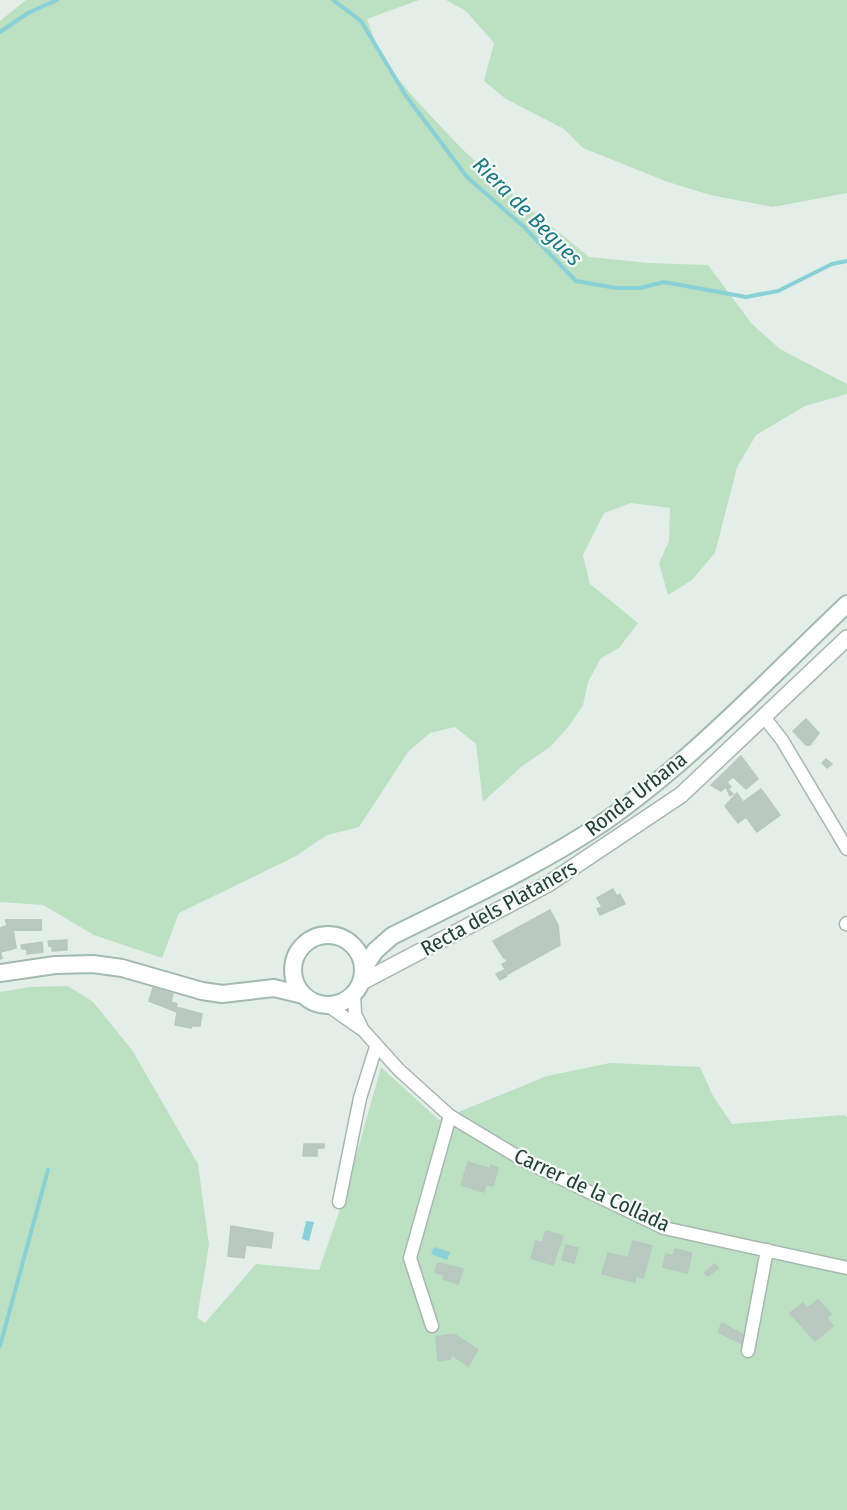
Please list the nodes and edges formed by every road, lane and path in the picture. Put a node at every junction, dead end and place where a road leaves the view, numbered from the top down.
1 (847, 604) edge
2 (847, 638) edge
3 (764, 717) junction
4 (847, 849) edge
5 (392, 936) junction
6 (349, 941) junction
7 (294, 963) junction
8 (0, 973) edge
9 (360, 981) junction
10 (256, 989) junction
11 (303, 994) junction
12 (327, 1005) junction
13 (363, 1030) junction
14 (376, 1047) junction
15 (450, 1116) junction
16 (339, 1202) dead end
17 (767, 1250) junction
18 (847, 1268) edge
19 (432, 1326) dead end
20 (748, 1351) dead end

1 - 5 main road, Ronda Urbana
2 - 3 street, Recta dels Plataners
3 - 4 street
3 - 9 street, Recta dels Plataners
5 - 6 main road, Ronda Urbana
5 - 9 main road, Ronda Urbana
6 - 7 main road, Ronda Urbana
6 - 9 main road
7 - 10 main road, Ronda Urbana
7 - 11 main road
8 - 10 main road
9 - 12 main road, Ronda Urbana
9 - 13 street
10 - 11 main road
11 - 12 main road
12 - 13 street
13 - 14 street, Carrer de la Collada
14 - 15 street, Carrer de la Collada
14 - 16 street
15 - 17 street, Carrer de la Collada
15 - 19 street
17 - 18 street, Carrer de la Collada
17 - 20 street

